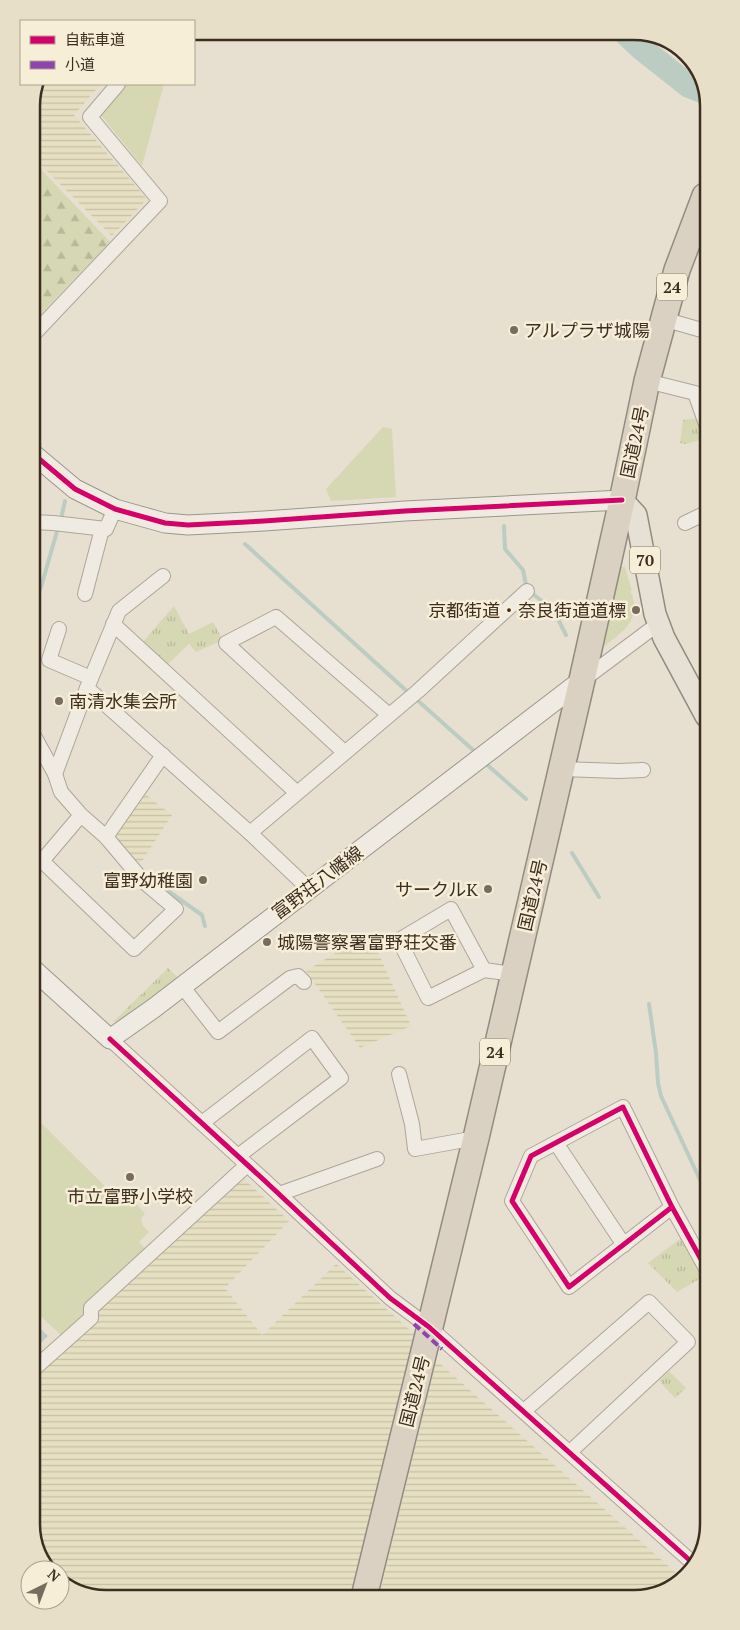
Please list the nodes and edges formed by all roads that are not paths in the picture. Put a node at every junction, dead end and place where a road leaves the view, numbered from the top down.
1 (117, 85) edge
2 (700, 209) edge
3 (663, 318) junction
4 (40, 328) edge
5 (700, 329) edge
6 (647, 381) junction
7 (700, 407) edge
8 (40, 460) edge
9 (622, 500) junction
10 (114, 509) junction
11 (700, 515) edge
12 (40, 522) edge
13 (684, 522) dead end
14 (102, 529) junction
15 (163, 576) dead end
16 (527, 591) dead end
17 (85, 594) dead end
18 (114, 624) junction
19 (658, 624) junction
20 (59, 629) dead end
21 (582, 680) junction
22 (89, 683) junction
23 (700, 705) edge
24 (389, 715) junction
25 (40, 747) edge
26 (344, 752) junction
27 (163, 755) junction
28 (562, 769) junction
29 (643, 769) dead end
30 (54, 774) junction
31 (296, 792) junction
32 (81, 815) junction
33 (250, 833) junction
34 (106, 837) junction
35 (309, 888) junction
36 (484, 970) junction
37 (513, 974) junction
38 (40, 976) edge
39 (304, 982) dead end
40 (182, 986) junction
41 (110, 1040) junction
42 (399, 1074) dead end
43 (202, 1123) junction
44 (476, 1138) junction
45 (556, 1143) junction
46 (377, 1159) dead end
47 (242, 1161) junction
48 (279, 1194) junction
49 (672, 1207) junction
50 (624, 1245) junction
51 (700, 1258) edge
52 (429, 1327) junction
53 (40, 1364) edge
54 (524, 1411) junction
55 (570, 1452) junction
56 (691, 1557) edge
57 (366, 1590) edge

1 - 4 street
2 - 3 highway, 国道24号 / 24
3 - 5 street
3 - 6 highway, 国道24号 / 24
6 - 7 street
6 - 9 highway, 国道24号 / 24
8 - 10 main road
9 - 10 main road
9 - 19 main road, 70
9 - 21 highway, 国道24号 / 24
10 - 14 street
11 - 13 street
12 - 14 street
14 - 17 street
15 - 18 street
16 - 24 street
18 - 22 street
18 - 31 street
19 - 21 street
19 - 23 main road, 70
20 - 22 street
21 - 28 highway, 国道24号 / 24
21 - 35 main road, 富野荘八幡線
22 - 27 street
22 - 30 street
24 - 26 street
24 - 26 street
25 - 30 street
26 - 31 street
27 - 33 street
27 - 34 street
28 - 29 street
28 - 37 highway, 国道24号 / 24
30 - 32 street
31 - 33 street
32 - 34 street
32 - 34 street
33 - 35 street
35 - 40 main road, 富野荘八幡線
36 - 36 street
36 - 37 street
37 - 44 highway, 国道24号 / 24
38 - 41 main road
39 - 40 street
40 - 41 main road, 富野荘八幡線
41 - 43 street
42 - 44 street
43 - 47 street
43 - 47 street
44 - 52 highway, 国道24号 / 24
45 - 49 street
45 - 50 street
45 - 50 street
46 - 48 street
47 - 48 street
47 - 53 street
48 - 52 street
49 - 50 street
49 - 51 street
52 - 54 street
52 - 57 highway, 国道24号 / 24
54 - 55 street
54 - 55 street
55 - 56 street

